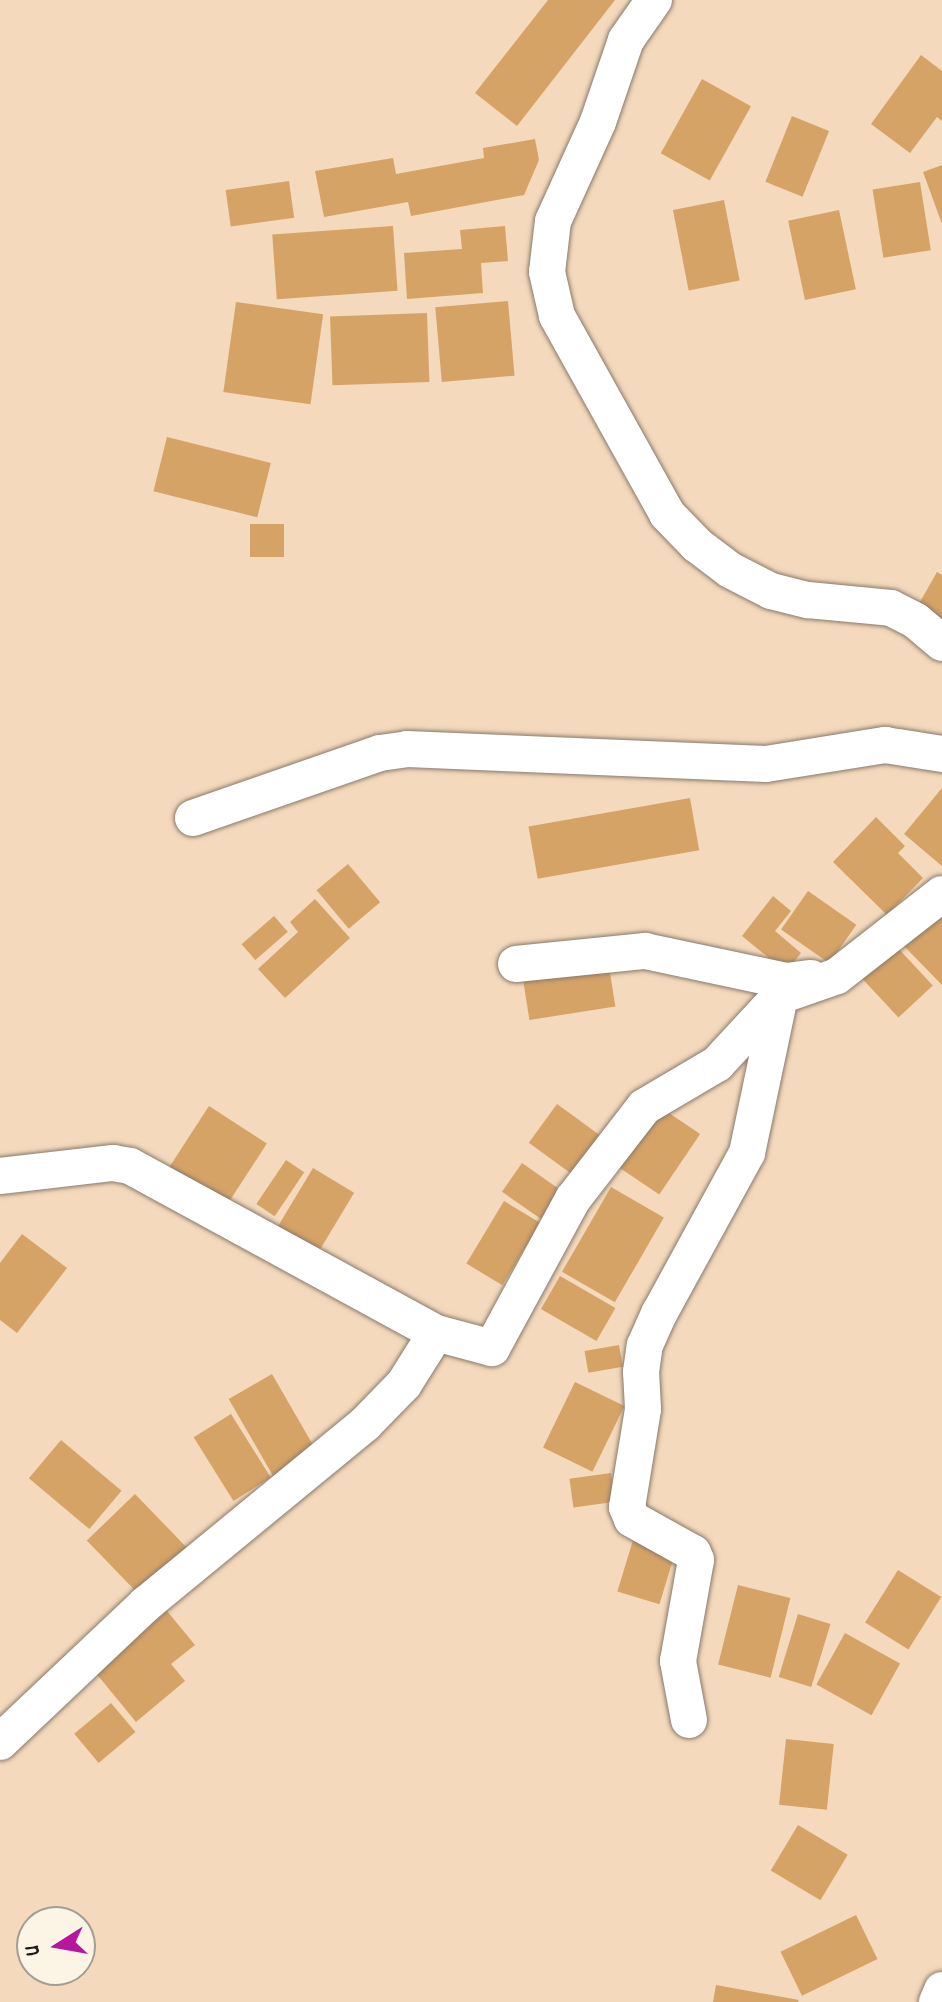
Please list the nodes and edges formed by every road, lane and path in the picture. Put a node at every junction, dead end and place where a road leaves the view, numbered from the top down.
1 (654, 0) edge
2 (942, 643) edge
3 (942, 754) edge
4 (193, 818) dead end
5 (942, 894) edge
6 (516, 964) dead end
7 (837, 976) junction
8 (780, 996) junction
9 (0, 1176) edge
10 (436, 1333) junction
11 (689, 1720) dead end
12 (0, 1742) edge
13 (942, 1990) edge
14 (937, 2002) edge

1 - 2 street
3 - 4 street
5 - 7 street
6 - 7 street
7 - 8 street
8 - 10 street
8 - 11 street
9 - 10 street
10 - 12 street
13 - 14 street

